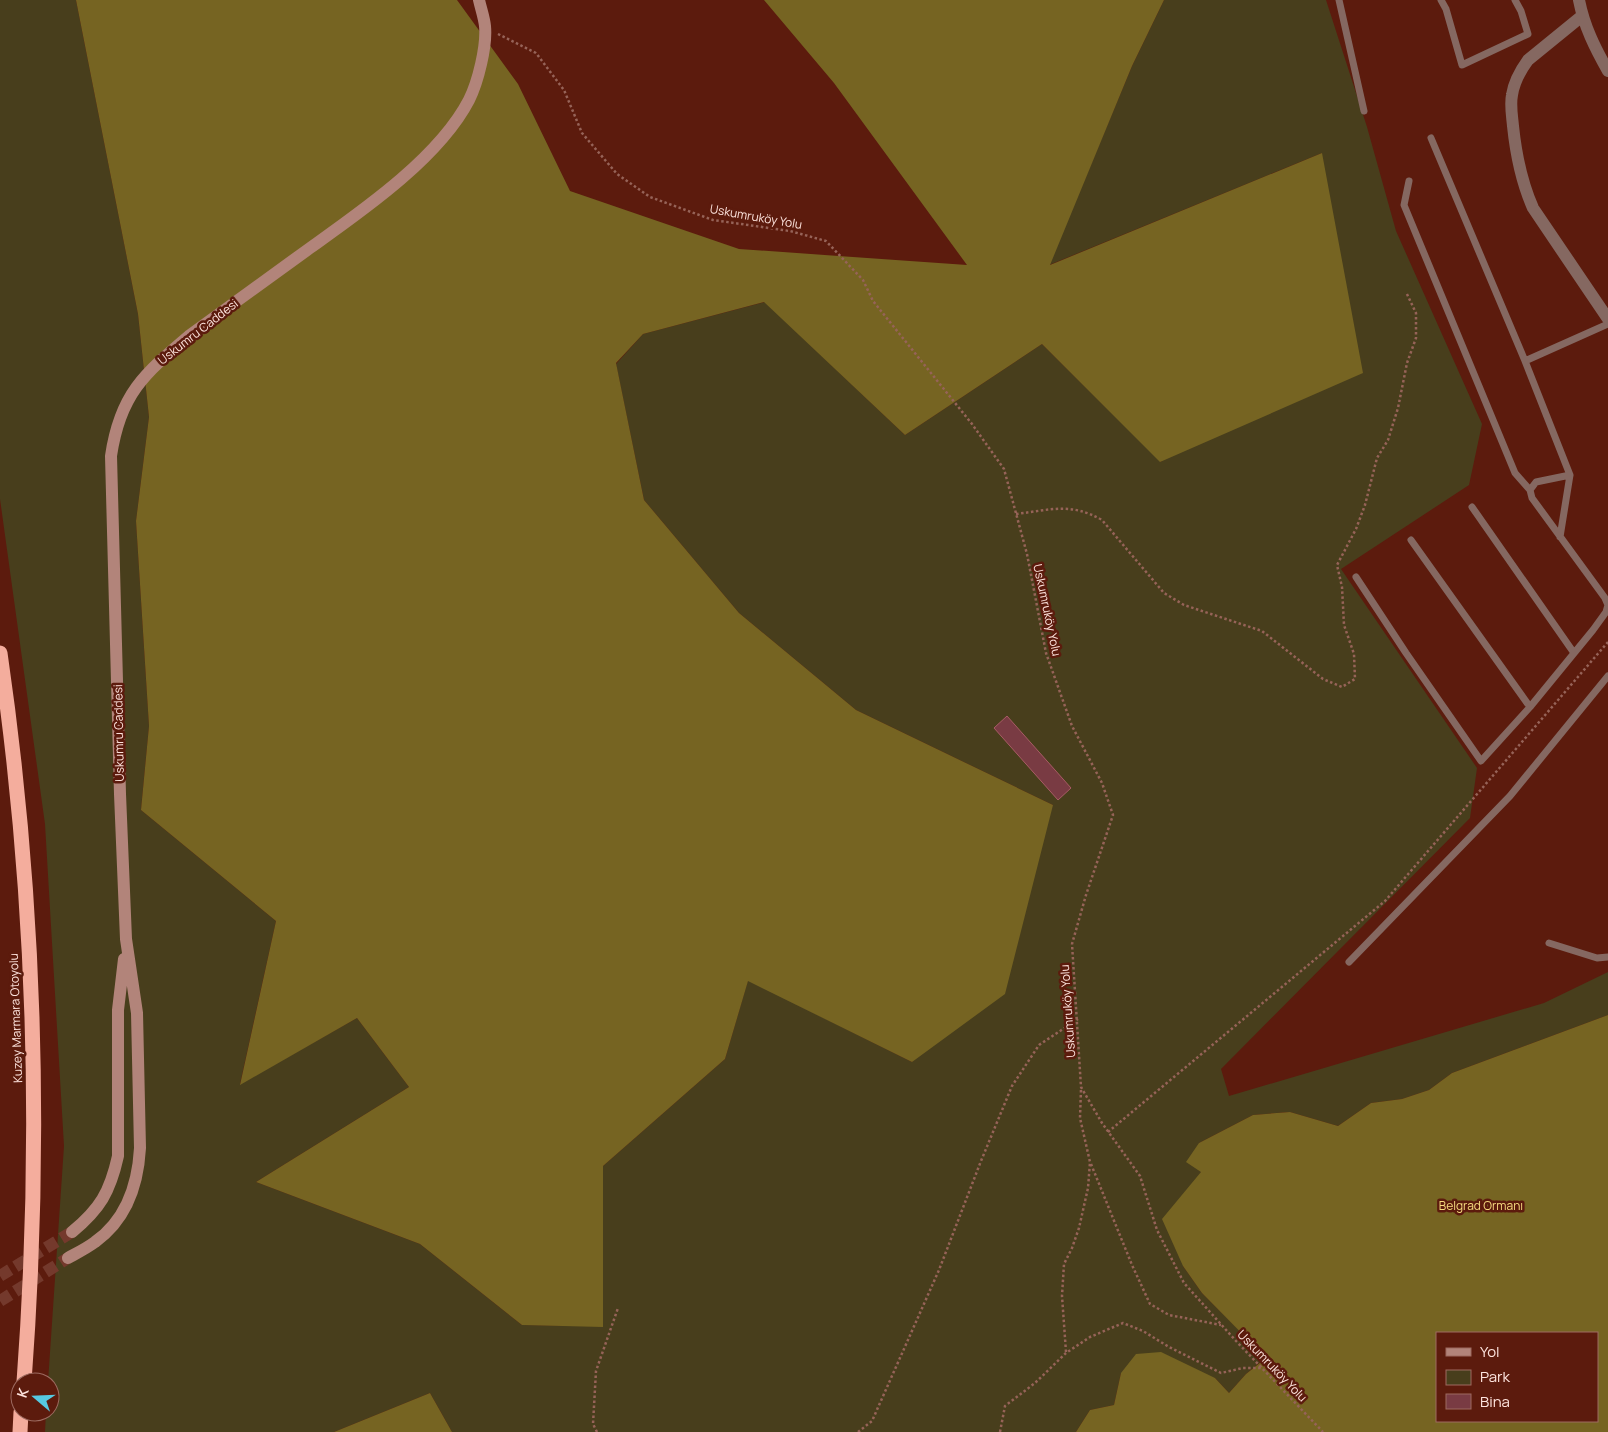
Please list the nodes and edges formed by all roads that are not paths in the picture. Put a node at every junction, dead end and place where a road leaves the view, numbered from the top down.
1 (479, 0) edge
2 (1339, 0) edge
3 (1441, 0) edge
4 (1515, 0) edge
5 (1579, 0) edge
6 (1582, 16) junction
7 (1608, 71) edge
8 (1364, 111) dead end
9 (1431, 138) dead end
10 (1409, 181) dead end
11 (1608, 319) edge
12 (1608, 324) edge
13 (1526, 360) junction
14 (1570, 475) junction
15 (1530, 490) junction
16 (1472, 507) dead end
17 (1560, 537) junction
18 (1411, 540) dead end
19 (1356, 577) dead end
20 (1574, 653) junction
21 (0, 654) edge
22 (1608, 676) edge
23 (1530, 707) junction
24 (126, 940) junction
25 (1549, 943) dead end
26 (1608, 957) edge
27 (1349, 962) dead end
28 (72, 1232) tunnel mouth
29 (68, 1258) tunnel mouth
30 (24, 1372) edge

1 - 24 main road, Uskumru Caddesi
2 - 8 lane
3 - 4 lane
5 - 6 street
6 - 7 street
6 - 11 street
9 - 13 lane
10 - 15 lane
12 - 13 lane
13 - 14 lane
14 - 15 lane
14 - 17 lane
15 - 17 lane
16 - 20 lane
17 - 20 lane
18 - 23 lane
19 - 23 lane
20 - 23 lane
21 - 30 highway, Kuzey Marmara Otoyolu
22 - 27 lane
24 - 28 main road, Uskumru Caddesi
24 - 29 main road, Uskumru Caddesi
25 - 26 lane

